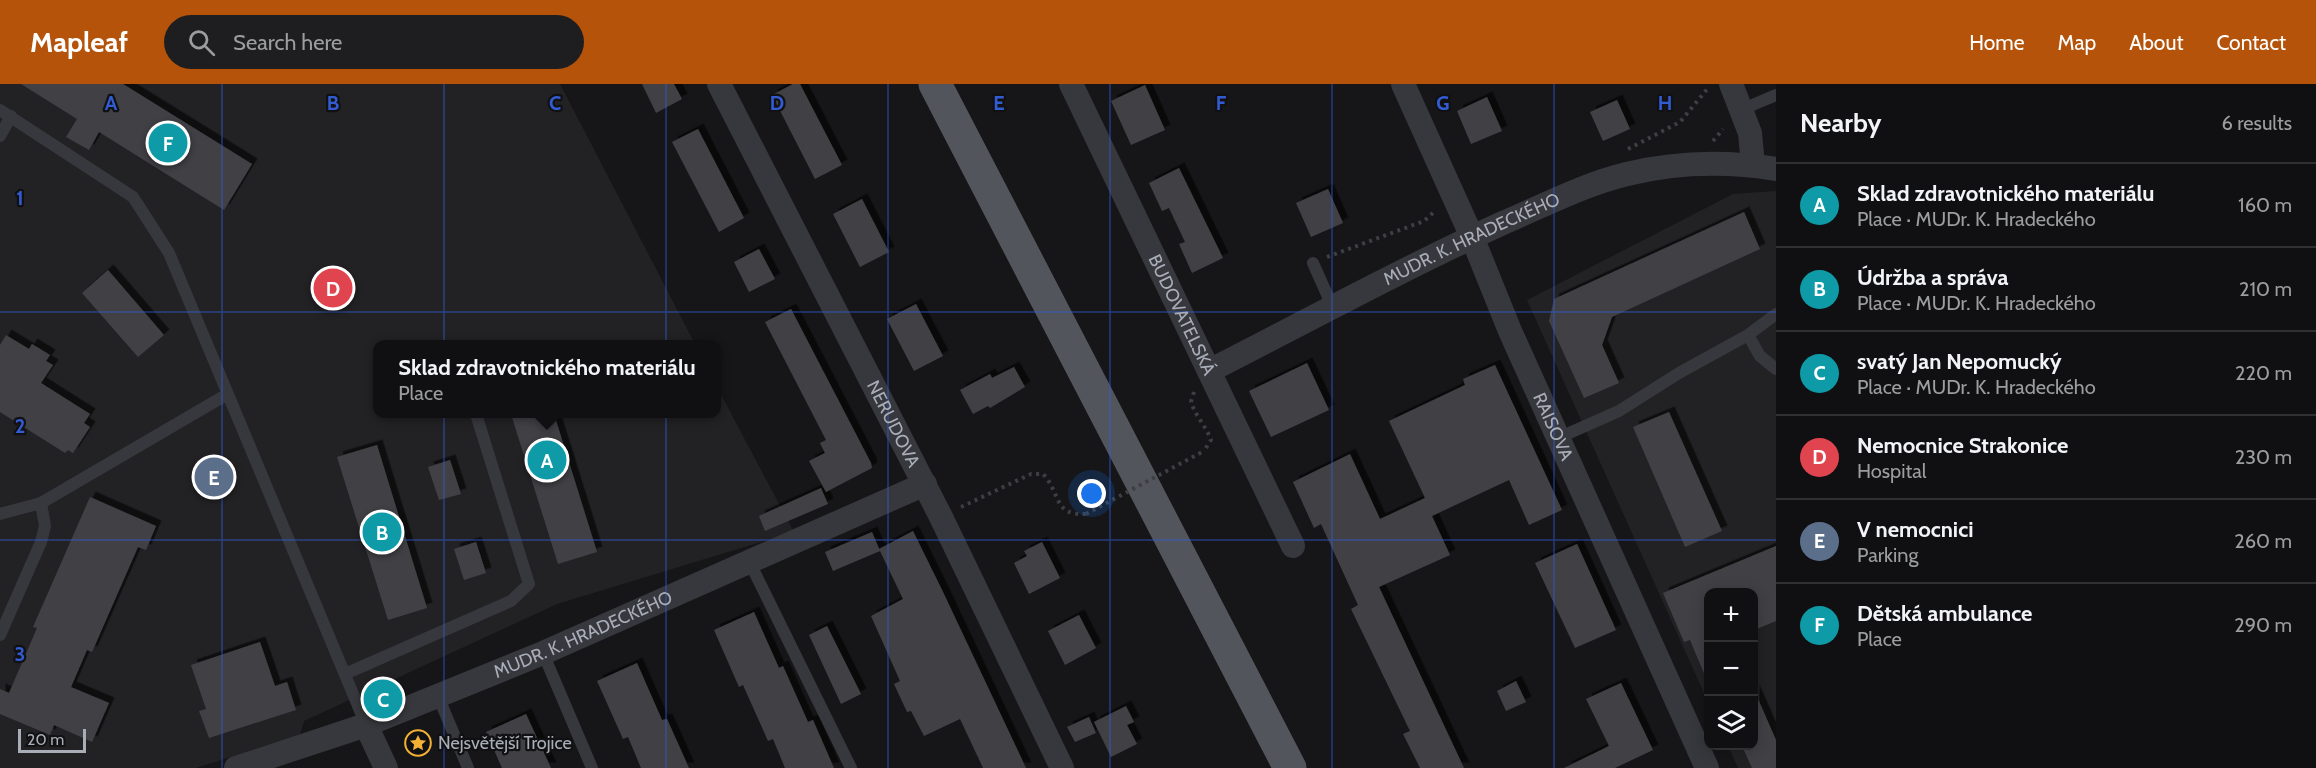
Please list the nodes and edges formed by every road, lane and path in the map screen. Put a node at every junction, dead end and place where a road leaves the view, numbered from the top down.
1 (718, 84) edge
2 (935, 84) edge
3 (1071, 84) edge
4 (1403, 84) edge
5 (1711, 84) edge
6 (1731, 84) edge
7 (1776, 95) edge
8 (1743, 109) junction
9 (5, 113) edge
10 (1724, 125) dead end
11 (0, 136) edge
12 (1704, 146) dead end
13 (1625, 150) dead end
14 (1765, 167) edge
15 (1437, 206) dead end
16 (1472, 237) junction
17 (1313, 263) joint
18 (1333, 308) junction
19 (1776, 314) edge
20 (1748, 335) junction
21 (1776, 369) edge
22 (1209, 371) junction
23 (226, 395) junction
24 (477, 418) edge
25 (1558, 438) junction
26 (1204, 451) dead end
27 (925, 484) junction
28 (41, 503) junction
29 (0, 514) edge
30 (941, 517) junction
31 (1293, 546) dead end
32 (750, 562) junction
33 (0, 635) edge
34 (543, 653) junction
35 (345, 674) junction
36 (438, 696) junction
37 (366, 725) junction
38 (236, 768) edge
39 (386, 768) edge
40 (468, 768) edge
41 (592, 768) edge
42 (850, 768) edge
43 (1062, 768) edge
44 (1290, 768) edge
45 (1707, 768) edge

1 - 27 street, NERUDOVA
2 - 44 main road
3 - 22 street, BUDOVATELSKÁ
4 - 16 street, RAISOVA
5 - 13 path
6 - 8 street
7 - 8 lane
8 - 14 street
9 - 11 lane
9 - 23 lane
10 - 12 path
14 - 16 street, MUDR. K. HRADECKÉHO
15 - 17 path
16 - 18 street, MUDR. K. HRADECKÉHO
16 - 25 street, RAISOVA
17 - 18 lane
18 - 22 street, MUDR. K. HRADECKÉHO
19 - 20 lane
20 - 21 lane
20 - 25 lane
22 - 31 street, BUDOVATELSKÁ
23 - 28 lane
23 - 35 lane
24 - 35 lane
25 - 45 street, RAISOVA
26 - 30 path, bridge
27 - 30 street, NERUDOVA
27 - 32 street, MUDR. K. HRADECKÉHO
28 - 29 lane
28 - 33 lane
30 - 43 street, NERUDOVA
32 - 34 street, MUDR. K. HRADECKÉHO
32 - 42 lane
34 - 36 street, MUDR. K. HRADECKÉHO
34 - 41 lane
35 - 37 lane
36 - 37 street, MUDR. K. HRADECKÉHO
36 - 40 lane
37 - 38 street, MUDR. K. HRADECKÉHO
37 - 39 street

